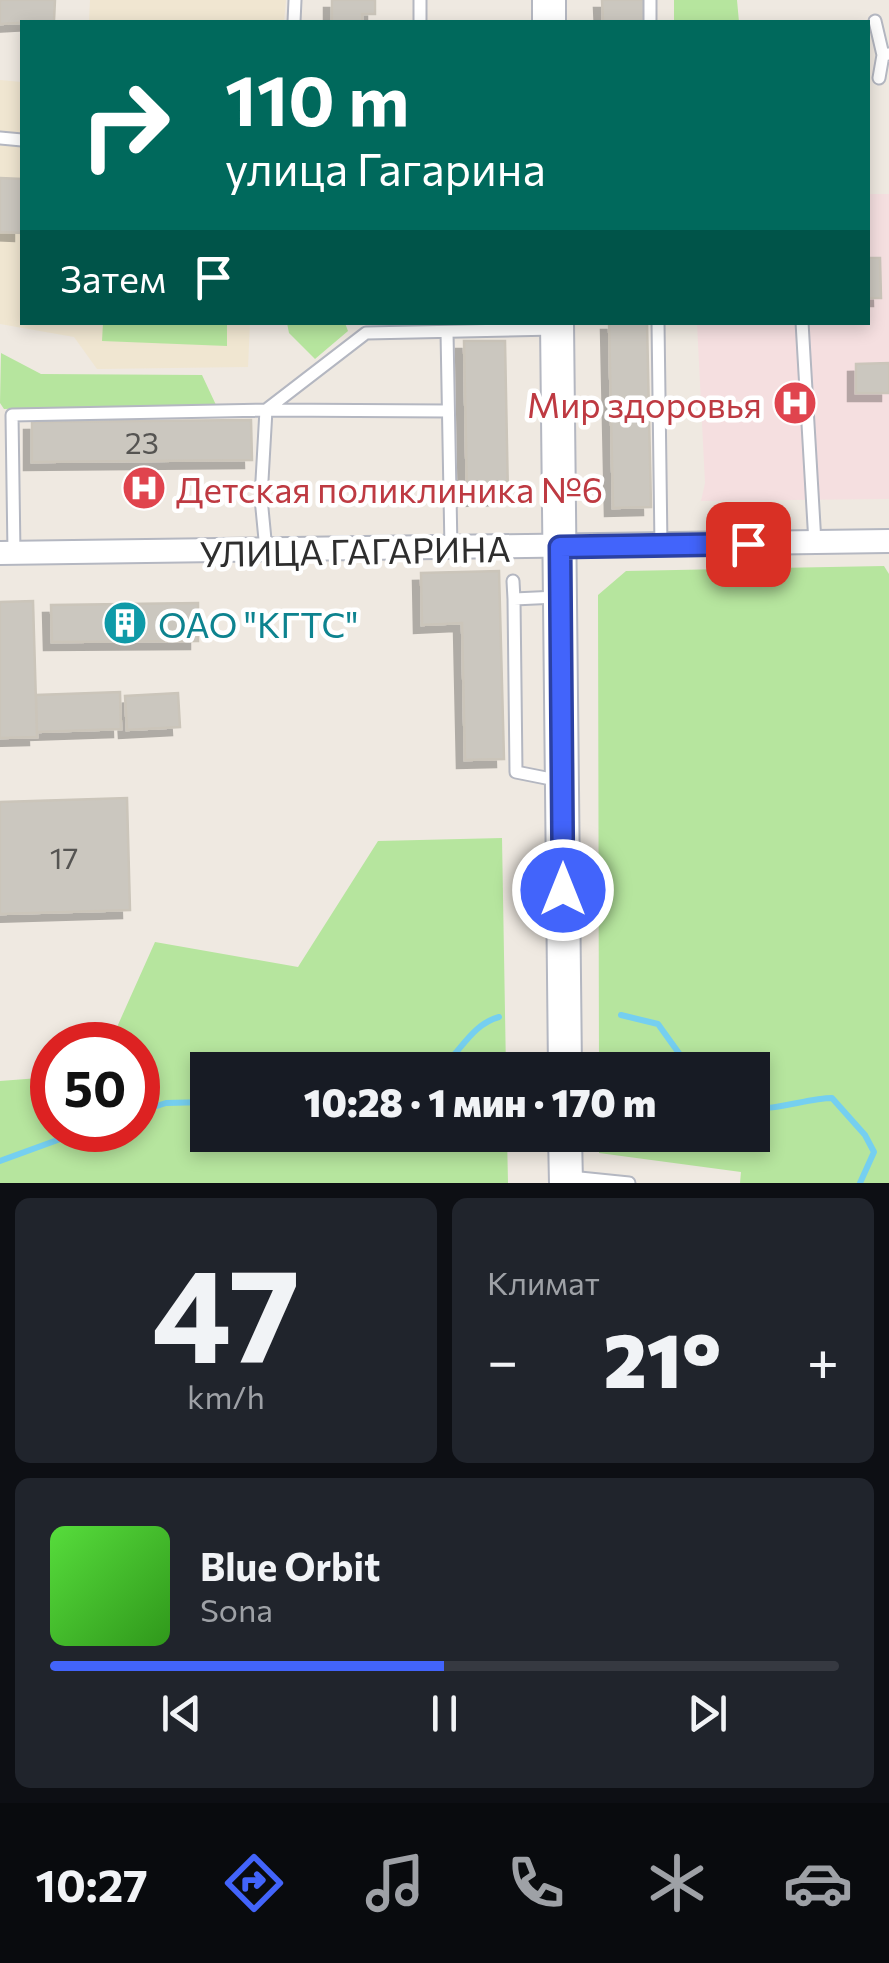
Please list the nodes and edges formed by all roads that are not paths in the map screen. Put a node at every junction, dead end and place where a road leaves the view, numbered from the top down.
1 (875, 21) dead end
2 (886, 54) edge
3 (879, 78) dead end
4 (658, 325) edge
5 (802, 325) edge
6 (557, 326) edge
7 (366, 328) edge
8 (446, 332) junction
9 (266, 410) junction
10 (448, 411) junction
11 (889, 541) edge
12 (815, 543) junction
13 (661, 546) junction
14 (560, 547) junction
15 (451, 549) junction
16 (266, 550) junction
17 (7, 553) edge
18 (513, 581) dead end
19 (561, 596) junction
20 (514, 599) junction
21 (562, 781) junction
22 (565, 1052) edge
23 (565, 1152) edge
24 (566, 1180) edge
25 (629, 1183) edge

1 - 2 lane
2 - 3 lane
4 - 13 lane
5 - 12 lane
6 - 8 lane
6 - 14 main road
7 - 8 lane
7 - 9 lane
8 - 10 lane
9 - 10 lane
9 - 16 lane
9 - 17 lane
10 - 15 lane
11 - 12 street, УЛИЦА ГАГАРИНА
12 - 13 street, УЛИЦА ГАГАРИНА
13 - 14 street, УЛИЦА ГАГАРИНА
14 - 15 street, УЛИЦА ГАГАРИНА
14 - 19 main road
15 - 16 street, УЛИЦА ГАГАРИНА
16 - 17 street, УЛИЦА ГАГАРИНА
18 - 20 lane
19 - 20 lane
19 - 21 main road
20 - 21 lane
21 - 22 main road
23 - 24 main road
24 - 25 lane

